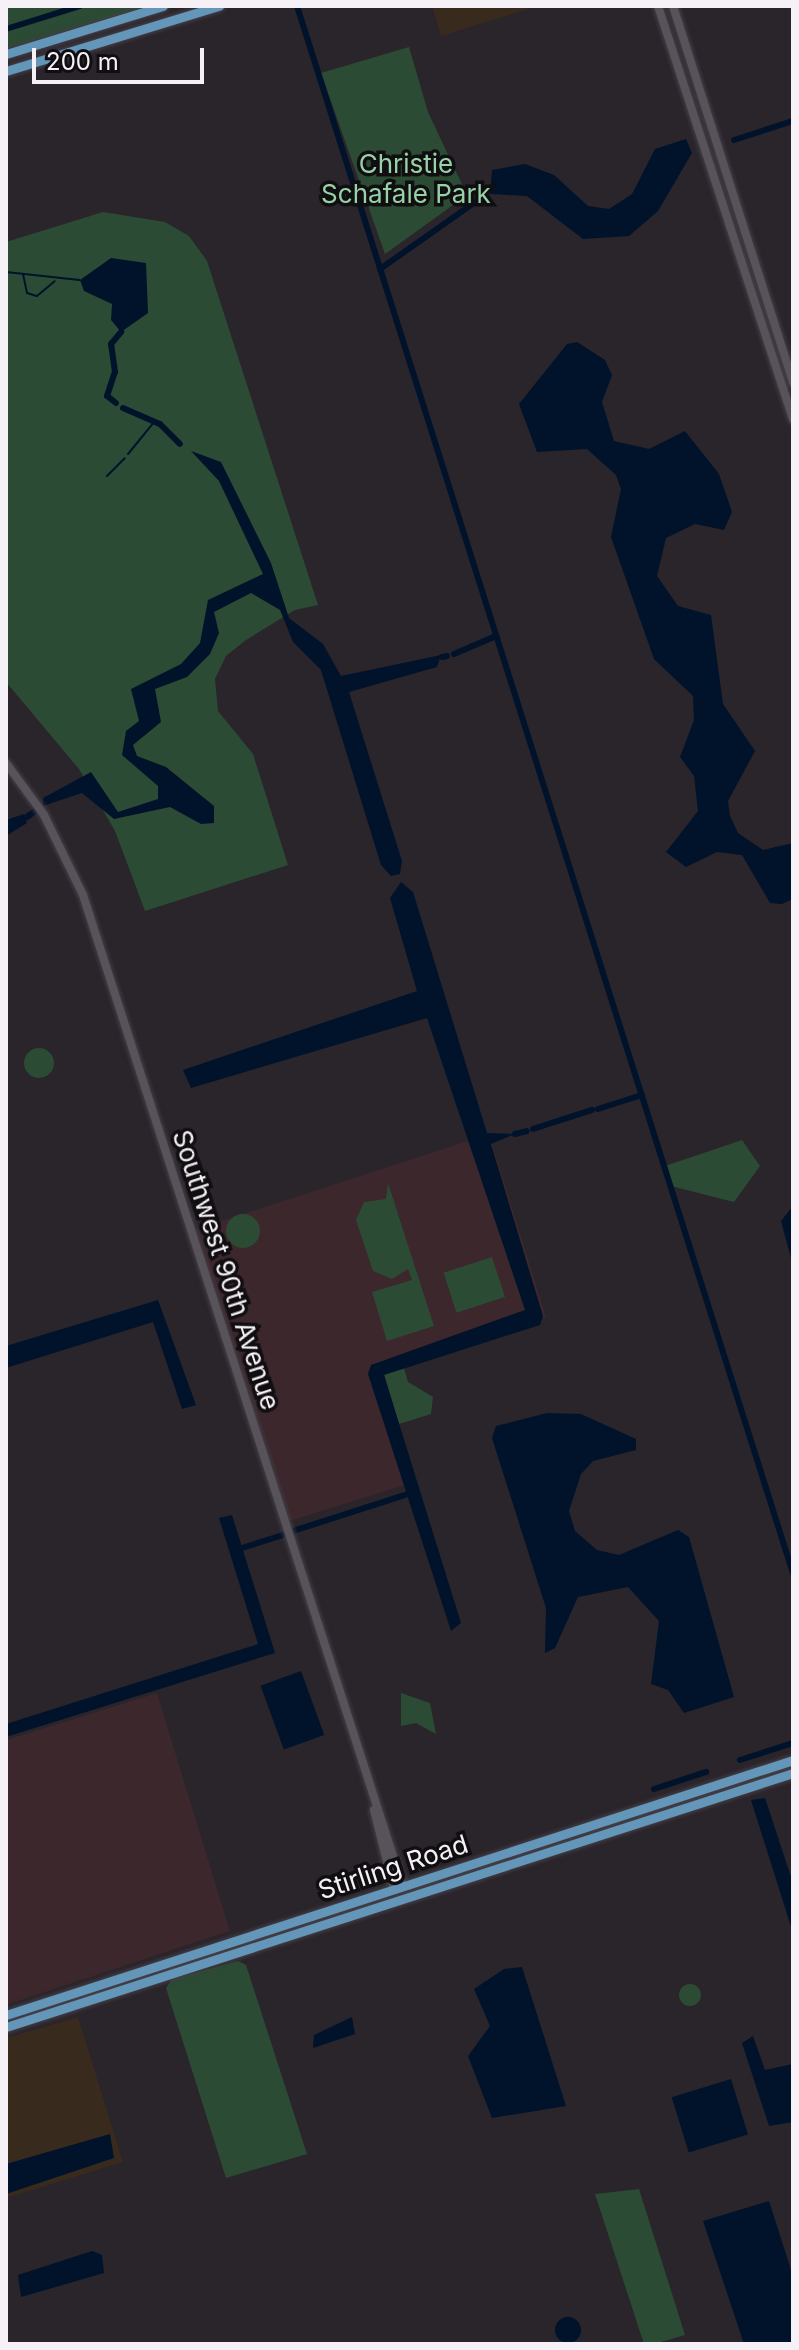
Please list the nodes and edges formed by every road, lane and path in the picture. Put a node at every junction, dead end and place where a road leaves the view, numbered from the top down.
1 (163, 6) edge
2 (219, 6) edge
3 (658, 6) edge
4 (673, 6) edge
5 (6, 54) edge
6 (6, 71) edge
7 (764, 291) junction
8 (753, 294) junction
9 (793, 383) edge
10 (793, 419) edge
11 (6, 763) edge
12 (793, 1760) edge
13 (793, 1773) edge
14 (640, 1816) junction
15 (399, 1888) junction
16 (6, 2015) edge
17 (6, 2027) edge

1 - 5 main road
2 - 6 main road
3 - 8 street
4 - 7 street
7 - 8 street
7 - 9 street
8 - 10 street
11 - 15 street, Southwest 90th Avenue
12 - 14 main road, Stirling Road
13 - 14 main road, Stirling Road
14 - 15 main road, Stirling Road
14 - 17 main road, Stirling Road
15 - 16 main road, Stirling Road

